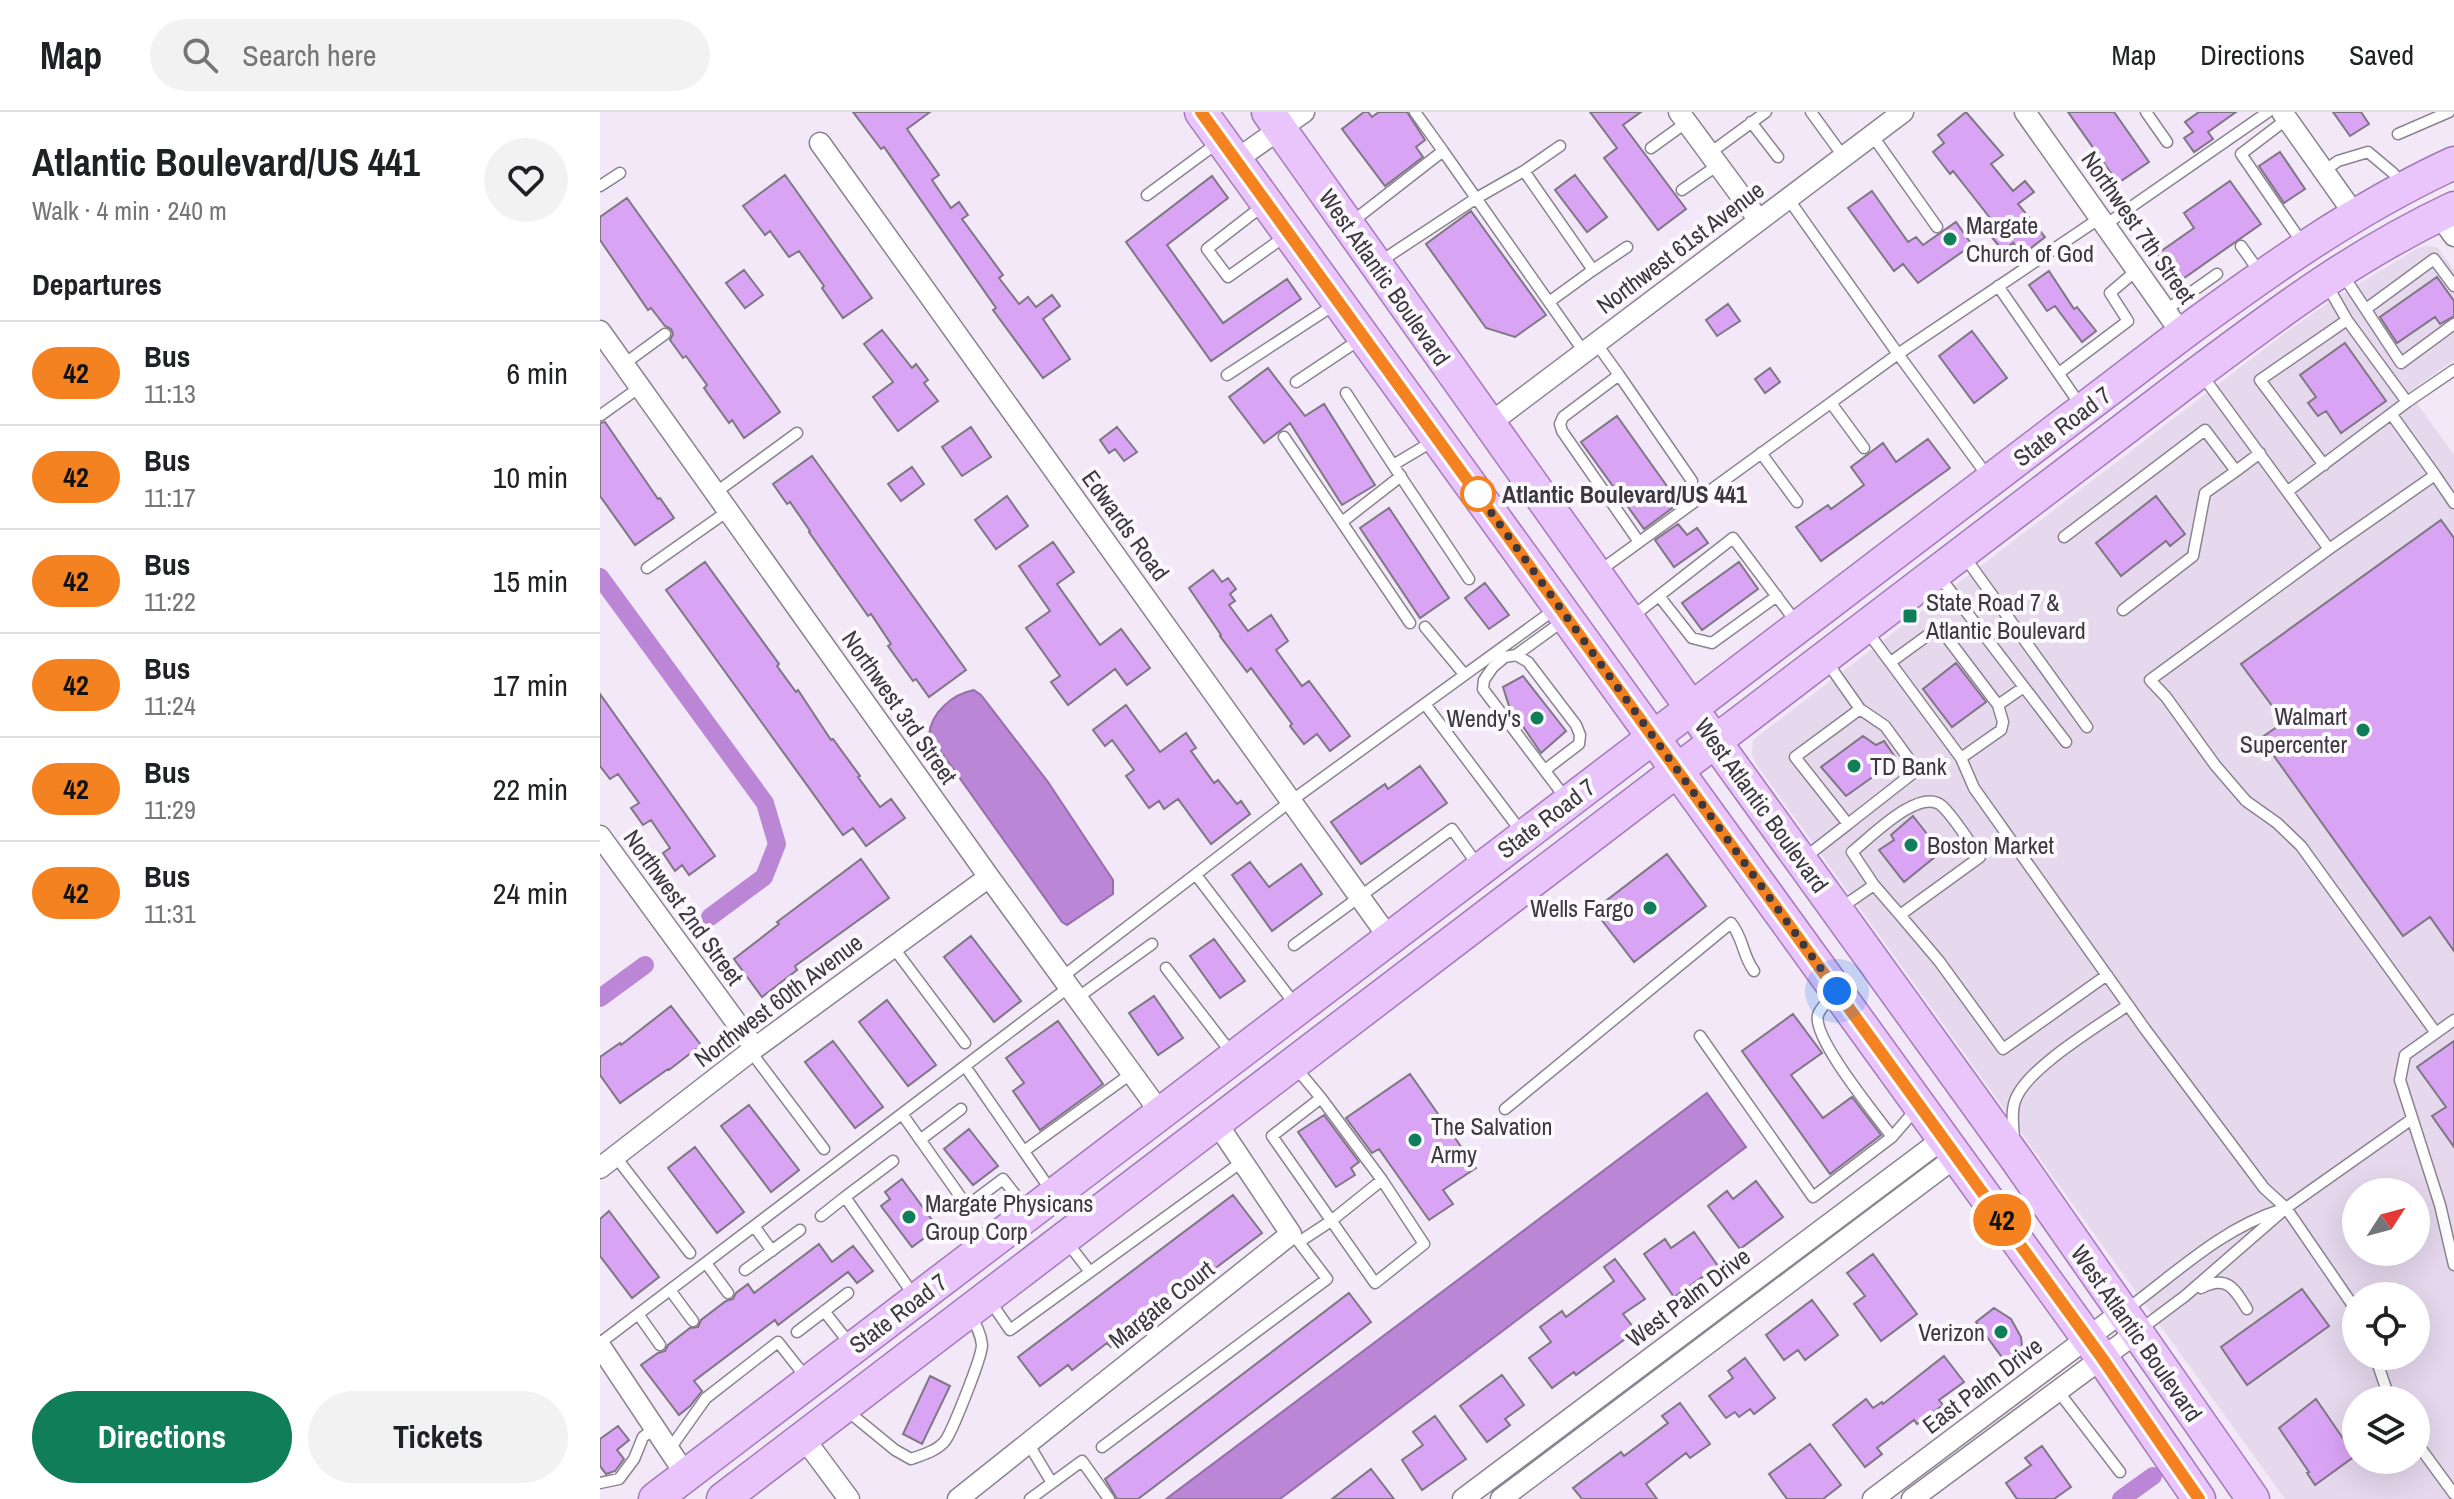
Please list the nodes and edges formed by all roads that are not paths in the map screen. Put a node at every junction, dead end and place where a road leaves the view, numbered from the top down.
1 (1201, 112) edge
2 (1415, 112) edge
3 (1766, 112) edge
4 (1811, 112) edge
5 (1903, 112) edge
6 (2025, 112) edge
7 (2146, 112) edge
8 (2449, 112) edge
9 (2279, 114) edge
10 (1683, 117) edge
11 (1284, 118) edge
12 (1751, 122) junction
13 (2398, 134) dead end
14 (1872, 135) junction
15 (2167, 142) dead end
16 (820, 143) dead end
17 (1560, 146) dead end
18 (1651, 148) dead end
19 (1228, 150) junction
20 (1443, 151) junction
21 (1843, 156) junction
22 (1778, 157) dead end
23 (1714, 159) junction
24 (2454, 163) edge
25 (1524, 171) junction
26 (2324, 171) junction
27 (620, 173) dead end
28 (2454, 179) edge
29 (600, 186) edge
30 (2404, 187) junction
31 (1682, 190) dead end
32 (1147, 195) dead end
33 (1787, 197) junction
34 (1475, 199) junction
35 (1267, 203) junction
36 (2355, 215) junction
37 (1758, 219) junction
38 (2449, 220) edge
39 (2103, 222) junction
40 (1348, 225) junction
41 (1937, 227) dead end
42 (1289, 234) junction
43 (2241, 246) dead end
44 (2305, 246) junction
45 (1627, 247) dead end
46 (1376, 265) junction
47 (1593, 270) junction
48 (2137, 270) junction
49 (2332, 275) junction
50 (2241, 279) junction
51 (1998, 286) junction
52 (2454, 286) edge
53 (1338, 302) junction
54 (1549, 302) junction
55 (2366, 309) junction
56 (2347, 320) junction
57 (2174, 322) junction
58 (2454, 324) edge
59 (600, 331) edge
60 (665, 334) dead end
61 (1363, 337) junction
62 (1590, 347) junction
63 (1898, 354) junction
64 (624, 364) junction
65 (2454, 370) edge
66 (2199, 372) junction
67 (2059, 373) junction
68 (1227, 375) dead end
69 (1619, 375) junction
70 (1296, 382) dead end
71 (640, 387) junction
72 (1346, 393) dead end
73 (2407, 402) junction
74 (1831, 403) junction
75 (2084, 409) junction
76 (2148, 410) junction
77 (601, 415) edge
78 (2392, 415) junction
79 (1489, 424) junction
80 (797, 433) dead end
81 (1284, 437) dead end
82 (1437, 438) junction
83 (1864, 448) dead end
84 (1761, 453) junction
85 (2260, 453) junction
86 (1393, 465) junction
87 (2324, 465) junction
88 (2236, 471) junction
89 (2435, 475) junction
90 (1401, 476) junction
91 (1991, 480) junction
92 (1692, 481) dead end
93 (2288, 491) junction
94 (715, 493) junction
95 (1797, 502) dead end
96 (2454, 503) edge
97 (728, 511) junction
98 (1342, 522) junction
99 (2064, 537) dead end
100 (1639, 542) junction
101 (2329, 549) junction
102 (1962, 552) junction
103 (647, 568) dead end
104 (1936, 571) junction
105 (1596, 574) junction
106 (1469, 579) dead end
107 (1659, 596) junction
108 (1777, 596) junction
109 (2123, 610) dead end
110 (1563, 612) junction
111 (1629, 619) junction
112 (1410, 623) dead end
113 (1799, 626) junction
114 (1425, 627) dead end
115 (1863, 627) junction
116 (1516, 655) junction
117 (1823, 657) junction
118 (1891, 662) junction
119 (1464, 674) junction
120 (2024, 687) junction
121 (1425, 704) junction
122 (1998, 705) junction
123 (1693, 708) junction
124 (1860, 709) junction
125 (2087, 727) dead end
126 (1653, 737) junction
127 (1714, 740) junction
128 (2066, 742) dead end
129 (1961, 758) junction
130 (1545, 770) junction
131 (1677, 770) junction
132 (1291, 801) junction
133 (1568, 802) junction
134 (1848, 824) junction
135 (1524, 835) junction
136 (600, 836) edge
137 (1801, 861) junction
138 (1480, 869) junction
139 (1196, 875) junction
140 (989, 877) junction
141 (1874, 885) junction
142 (1359, 897) junction
143 (1837, 911) junction
144 (1900, 915) junction
145 (1389, 938) junction
146 (1152, 944) dead end
147 (1294, 945) dead end
148 (893, 947) junction
149 (1166, 968) dead end
150 (1754, 971) dead end
151 (2107, 975) junction
152 (1069, 988) junction
153 (1837, 991) junction
154 (2128, 1005) junction
155 (1298, 1008) junction
156 (2454, 1020) edge
157 (2436, 1033) junction
158 (1700, 1036) dead end
159 (965, 1043) dead end
160 (1246, 1047) junction
161 (753, 1050) junction
162 (1292, 1064) junction
163 (969, 1072) dead end
164 (1132, 1073) junction
165 (1321, 1098) junction
166 (1920, 1104) junction
167 (961, 1109) dead end
168 (1505, 1109) dead end
169 (1160, 1112) junction
170 (902, 1114) junction
171 (2412, 1119) junction
172 (1216, 1122) junction
173 (1892, 1137) junction
174 (920, 1140) junction
175 (1950, 1147) junction
176 (824, 1149) dead end
177 (1024, 1151) junction
178 (2017, 1160) junction
179 (893, 1161) dead end
180 (1243, 1161) junction
181 (607, 1162) edge
182 (1382, 1180) junction
183 (1129, 1187) junction
184 (845, 1197) junction
185 (1864, 1197) junction
186 (1041, 1203) junction
187 (2286, 1208) junction
188 (821, 1216) dead end
189 (1877, 1216) junction
190 (1331, 1221) junction
191 (754, 1226) junction
192 (800, 1230) dead end
193 (1064, 1237) junction
194 (1295, 1238) junction
195 (772, 1251) junction
196 (690, 1253) dead end
197 (706, 1263) junction
198 (2454, 1265) edge
199 (745, 1270) dead end
200 (1090, 1272) junction
201 (670, 1290) junction
202 (2342, 1290) edge
203 (728, 1293) dead end
204 (848, 1293) dead end
205 (2185, 1296) junction
206 (916, 1299) junction
207 (977, 1303) junction
208 (2247, 1309) dead end
209 (824, 1311) junction
210 (638, 1314) junction
211 (693, 1321) dead end
212 (2129, 1322) junction
213 (797, 1332) dead end
214 (660, 1345) dead end
215 (852, 1348) junction
216 (2095, 1348) junction
217 (602, 1354) edge
218 (809, 1381) junction
219 (1617, 1383) junction
220 (2058, 1391) junction
221 (2009, 1397) junction
222 (1631, 1401) junction
223 (2037, 1406) junction
224 (842, 1407) junction
225 (655, 1428) junction
226 (803, 1437) junction
227 (1028, 1443) junction
228 (1102, 1447) dead end
229 (2430, 1461) edge
230 (678, 1462) junction
231 (2120, 1472) dead end
232 (600, 1483) edge
233 (1052, 1483) junction
234 (2454, 1494) edge
235 (655, 1499) edge
236 (723, 1499) edge
237 (849, 1499) edge
238 (958, 1499) edge
239 (1030, 1499) edge
240 (1109, 1499) edge
241 (1463, 1499) edge
242 (1501, 1499) edge
243 (1873, 1499) edge
244 (1912, 1499) edge
245 (2199, 1499) edge
246 (2253, 1499) edge

1 - 19 main road, West Atlantic Boulevard
2 - 20 lane
3 - 12 lane
4 - 21 lane
5 - 14 street, Northwest 61st Avenue
6 - 39 street, Northwest 7th Street
7 - 15 lane
8 - 13 lane
9 - 26 street
9 - 39 lane
9 - 44 lane
10 - 18 lane
10 - 23 street
11 - 19 street
11 - 40 main road, West Atlantic Boulevard
12 - 22 lane
12 - 23 lane
14 - 21 street, Northwest 61st Avenue
14 - 41 lane
16 - 132 street, Edwards Road
17 - 25 lane
19 - 32 lane
19 - 35 main road, West Atlantic Boulevard
20 - 34 lane
20 - 40 lane
21 - 33 street, Northwest 61st Avenue
23 - 31 lane
23 - 37 street
24 - 30 main road, State Road 7
25 - 34 lane
25 - 47 lane
26 - 30 lane
26 - 36 street
27 - 29 lane
28 - 38 main road
30 - 36 main road, State Road 7
33 - 37 street, Northwest 61st Avenue
33 - 63 lane
34 - 46 lane
34 - 54 lane
35 - 42 main road, West Atlantic Boulevard
35 - 42 lane
36 - 44 main road, State Road 7
37 - 62 street, Northwest 61st Avenue
38 - 49 main road, State Road 7
39 - 48 street, Northwest 7th Street
39 - 51 lane
40 - 46 main road, West Atlantic Boulevard
42 - 53 main road, West Atlantic Boulevard
43 - 50 lane
44 - 50 main road, State Road 7
45 - 47 lane
46 - 79 main road, West Atlantic Boulevard
47 - 54 lane
48 - 57 street, Northwest 7th Street
48 - 67 lane
49 - 55 lane
49 - 56 lane
49 - 66 main road, State Road 7
50 - 57 main road, State Road 7
50 - 66 main road
51 - 63 lane
51 - 67 lane
52 - 55 lane
53 - 61 main road, West Atlantic Boulevard
53 - 68 lane
54 - 62 lane
55 - 58 lane
56 - 73 lane
56 - 87 lane
57 - 75 main road, State Road 7
57 - 76 main road
59 - 64 street, Northwest 3rd Street
60 - 64 lane
61 - 70 lane
61 - 82 main road, West Atlantic Boulevard
62 - 69 lane
62 - 79 street, Northwest 61st Avenue
63 - 74 lane
63 - 91 lane
64 - 71 street, Northwest 3rd Street
65 - 73 lane
66 - 76 main road, State Road 7
66 - 85 lane
67 - 75 lane
69 - 92 lane
69 - 100 lane
71 - 77 lane
71 - 94 street, Northwest 3rd Street
72 - 86 lane
73 - 78 lane
74 - 83 lane
74 - 84 lane
75 - 91 main road, State Road 7
76 - 102 main road, State Road 7
78 - 87 lane
78 - 89 lane
79 - 105 main road, West Atlantic Boulevard
80 - 94 lane
81 - 98 lane
82 - 86 lane
82 - 110 main road, West Atlantic Boulevard
84 - 95 lane
84 - 100 lane
85 - 88 lane
85 - 93 lane
86 - 90 lane
87 - 93 lane
88 - 99 lane
88 - 109 lane
89 - 96 lane
89 - 101 lane
90 - 98 lane
90 - 106 lane
91 - 113 main road, State Road 7
93 - 101 lane
94 - 97 street, Northwest 3rd Street
97 - 103 lane
97 - 140 street, Northwest 3rd Street
98 - 112 lane
100 - 105 lane
101 - 157 lane
102 - 104 main road, State Road 7
102 - 125 lane
104 - 115 main road, State Road 7
104 - 120 lane
105 - 111 main road, West Atlantic Boulevard
107 - 108 lane
107 - 108 lane
107 - 111 lane
108 - 113 lane
110 - 116 lane
110 - 119 lane
110 - 126 main road, West Atlantic Boulevard
111 - 123 main road, West Atlantic Boulevard
113 - 123 main road, State Road 7
114 - 119 lane
115 - 117 main road, State Road 7
115 - 118 lane
116 - 130 lane
116 - 130 lane
117 - 124 lane
117 - 127 main road, State Road 7
118 - 122 lane
118 - 129 lane
119 - 121 lane
120 - 122 lane
120 - 128 lane
121 - 132 lane
121 - 135 lane
122 - 129 lane
123 - 126 main road, State Road 7
123 - 127 main road, West Atlantic Boulevard
124 - 134 lane
124 - 134 lane
126 - 131 main road, West Atlantic Boulevard
126 - 133 main road, State Road 7
127 - 131 main road, State Road 7
127 - 137 main road, West Atlantic Boulevard
129 - 151 lane
130 - 133 lane
131 - 153 main road, West Atlantic Boulevard
131 - 162 main road, State Road 7
132 - 139 lane
132 - 142 street, Edwards Road
133 - 135 main road, State Road 7
134 - 137 lane
135 - 138 main road, State Road 7
136 - 161 street, Northwest 2nd Street
137 - 143 main road, West Atlantic Boulevard
138 - 142 lane
138 - 145 main road, State Road 7
139 - 152 lane
139 - 155 lane
140 - 148 street, Northwest 60th Avenue
140 - 152 street, Northwest 3rd Street
141 - 143 lane
141 - 144 lane
141 - 144 lane
142 - 145 street, Edwards Road
142 - 147 lane
143 - 178 main road, West Atlantic Boulevard
144 - 151 lane
145 - 155 main road, State Road 7
146 - 152 lane
148 - 159 lane
148 - 161 street, Northwest 60th Avenue
149 - 160 lane
150 - 168 lane
151 - 154 lane
152 - 164 street, Northwest 3rd Street
152 - 170 lane
153 - 166 main road, West Atlantic Boulevard
153 - 173 lane
154 - 178 lane
154 - 187 lane
155 - 160 main road, State Road 7
156 - 157 lane
157 - 171 lane
158 - 173 lane
160 - 169 main road, State Road 7
160 - 172 main road
161 - 176 lane
161 - 181 street, Northwest 60th Avenue
162 - 165 lane
162 - 172 main road, State Road 7
163 - 177 lane
164 - 169 street, Northwest 3rd Street
164 - 177 lane
165 - 182 lane
165 - 190 lane
166 - 173 lane
166 - 175 main road, West Atlantic Boulevard
167 - 174 lane
169 - 183 main road
169 - 186 main road, State Road 7
170 - 174 lane
170 - 191 lane
171 - 187 lane
171 - 198 lane
172 - 180 street
172 - 183 main road, State Road 7
174 - 186 lane
175 - 185 street, West Palm Drive
175 - 189 street, West Palm Drive
175 - 216 main road, West Atlantic Boulevard
177 - 186 lane
178 - 212 main road, West Atlantic Boulevard
179 - 184 lane
180 - 194 street
180 - 200 lane
181 - 196 lane
182 - 190 lane
182 - 190 lane
183 - 193 main road, State Road 7
184 - 188 lane
184 - 206 lane
185 - 189 street
185 - 219 street, West Palm Drive
186 - 206 main road, State Road 7
187 - 202 lane
187 - 205 lane
187 - 212 lane
189 - 222 street, West Palm Drive
190 - 194 lane
191 - 195 lane
191 - 197 lane
192 - 195 lane
193 - 200 lane
193 - 207 main road, State Road 7
194 - 227 street, Margate Court
194 - 228 lane
195 - 199 lane
197 - 201 lane
197 - 203 lane
200 - 207 lane
201 - 210 lane
201 - 211 lane
204 - 209 lane
205 - 208 lane
205 - 212 lane
206 - 215 main road, State Road 7
207 - 224 main road, State Road 7
207 - 224 lane
209 - 213 lane
209 - 215 lane
210 - 214 lane
210 - 217 lane
212 - 216 street, East Palm Drive
212 - 246 main road, West Atlantic Boulevard
215 - 218 main road, State Road 7
216 - 220 street, East Palm Drive
216 - 221 street, East Palm Drive
216 - 245 main road, West Atlantic Boulevard
217 - 225 street
218 - 226 main road
218 - 230 main road, State Road 7
218 - 230 lane
219 - 222 street
219 - 241 street, West Palm Drive
220 - 223 street, East Palm Drive
220 - 231 lane
221 - 223 street
221 - 243 street, East Palm Drive
222 - 242 street, West Palm Drive
223 - 244 street, East Palm Drive
224 - 226 main road, State Road 7
225 - 230 street
225 - 232 lane
226 - 236 main road, State Road 7
226 - 237 street
227 - 233 lane
227 - 238 street, Margate Court
229 - 234 lane
230 - 235 main road, State Road 7
233 - 239 lane
233 - 240 lane

